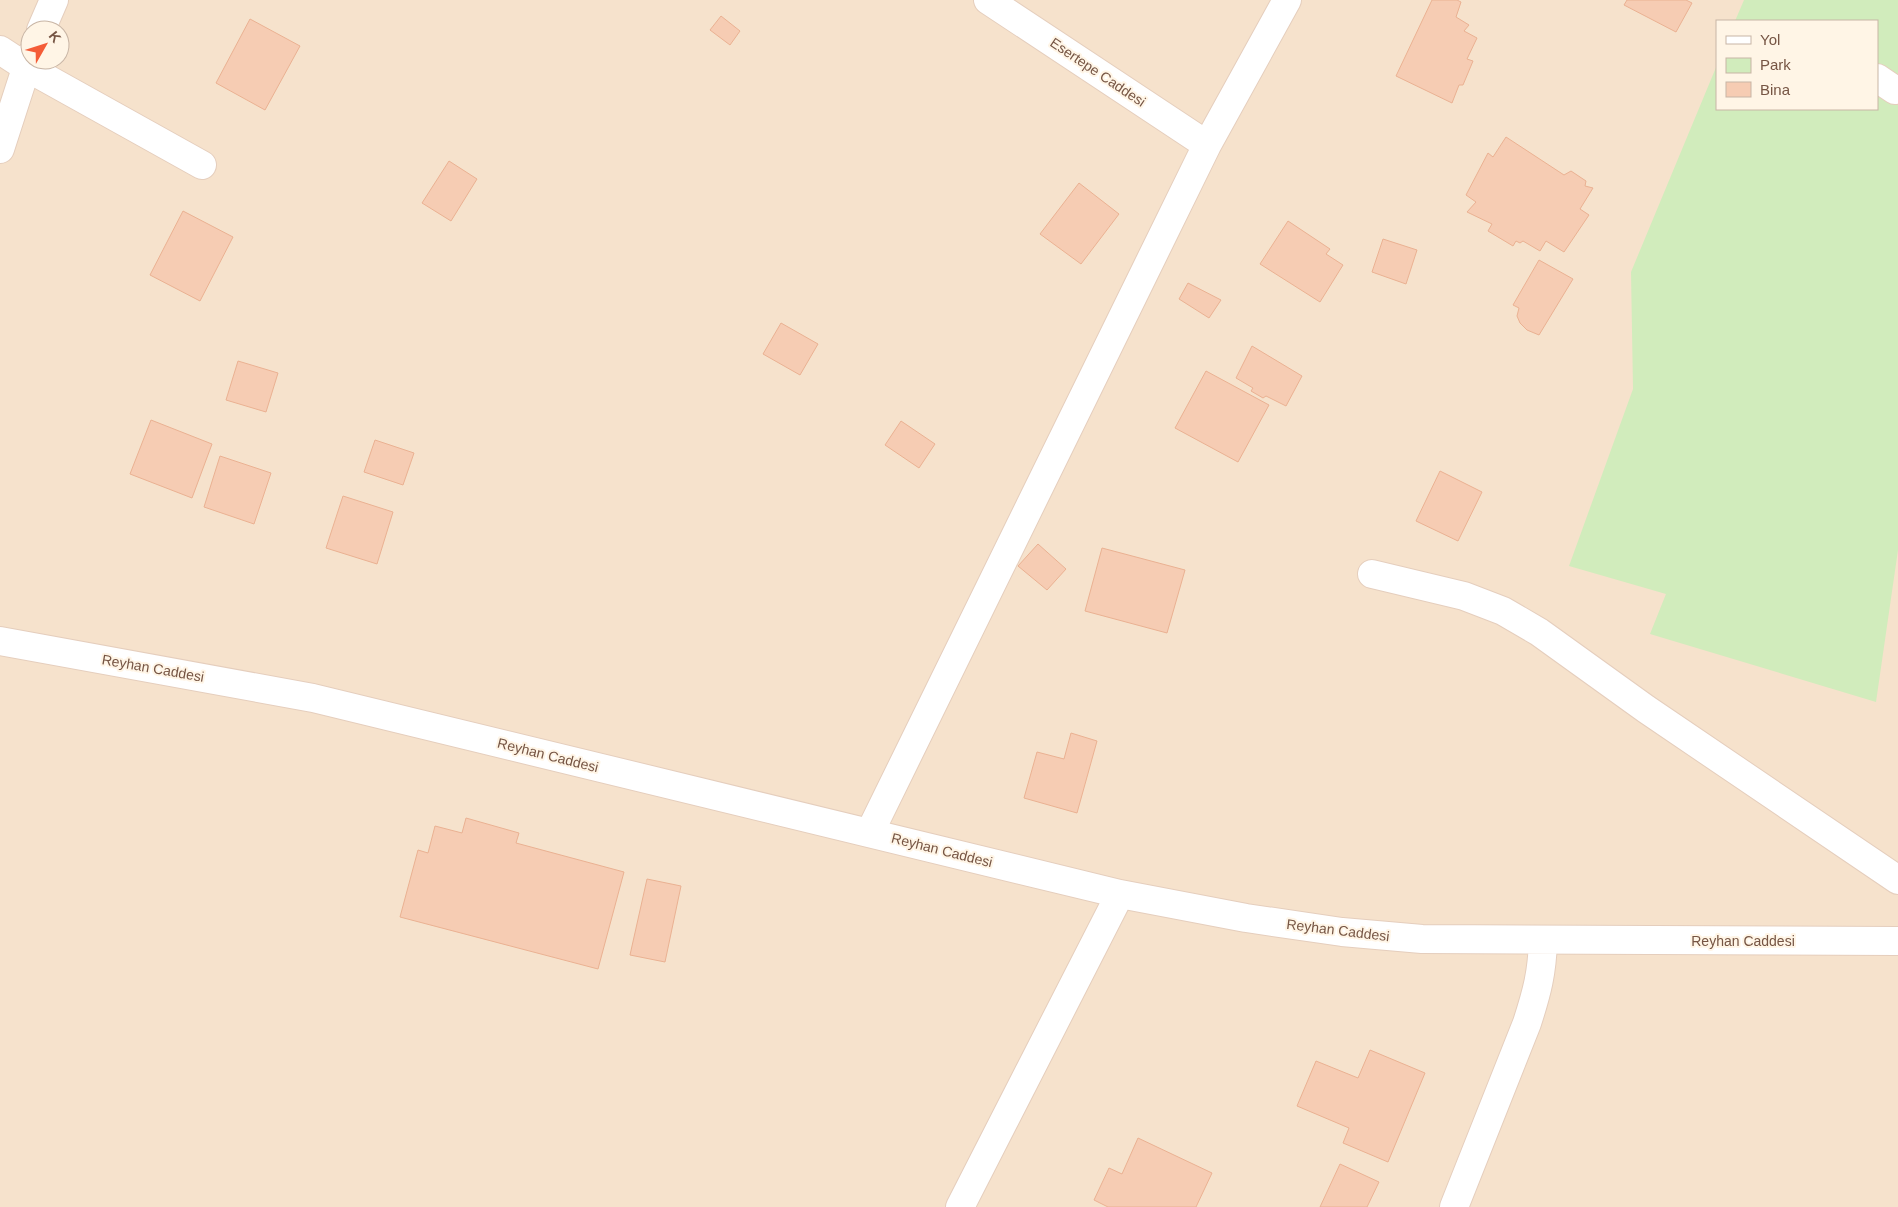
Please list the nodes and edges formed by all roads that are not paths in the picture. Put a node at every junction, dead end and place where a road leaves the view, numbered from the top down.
1 (54, 0) edge
2 (988, 0) edge
3 (1287, 0) edge
4 (45, 20) edge
5 (0, 50) edge
6 (20, 58) edge
7 (25, 70) edge
8 (43, 70) edge
9 (1207, 145) junction
10 (0, 149) edge
11 (202, 165) dead end
12 (1372, 574) dead end
13 (0, 641) edge
14 (870, 832) junction
15 (1898, 880) edge
16 (1120, 894) junction
17 (1543, 941) junction
18 (1898, 941) edge
19 (960, 1207) edge
20 (1454, 1207) edge

1 - 4 street
2 - 9 street, Esertepe Caddesi
3 - 9 street
5 - 6 street
7 - 10 street
8 - 11 street
9 - 14 street
12 - 15 street
13 - 14 street, Reyhan Caddesi
14 - 16 street, Reyhan Caddesi
16 - 17 street, Reyhan Caddesi
16 - 19 street
17 - 18 street, Reyhan Caddesi
17 - 20 street

